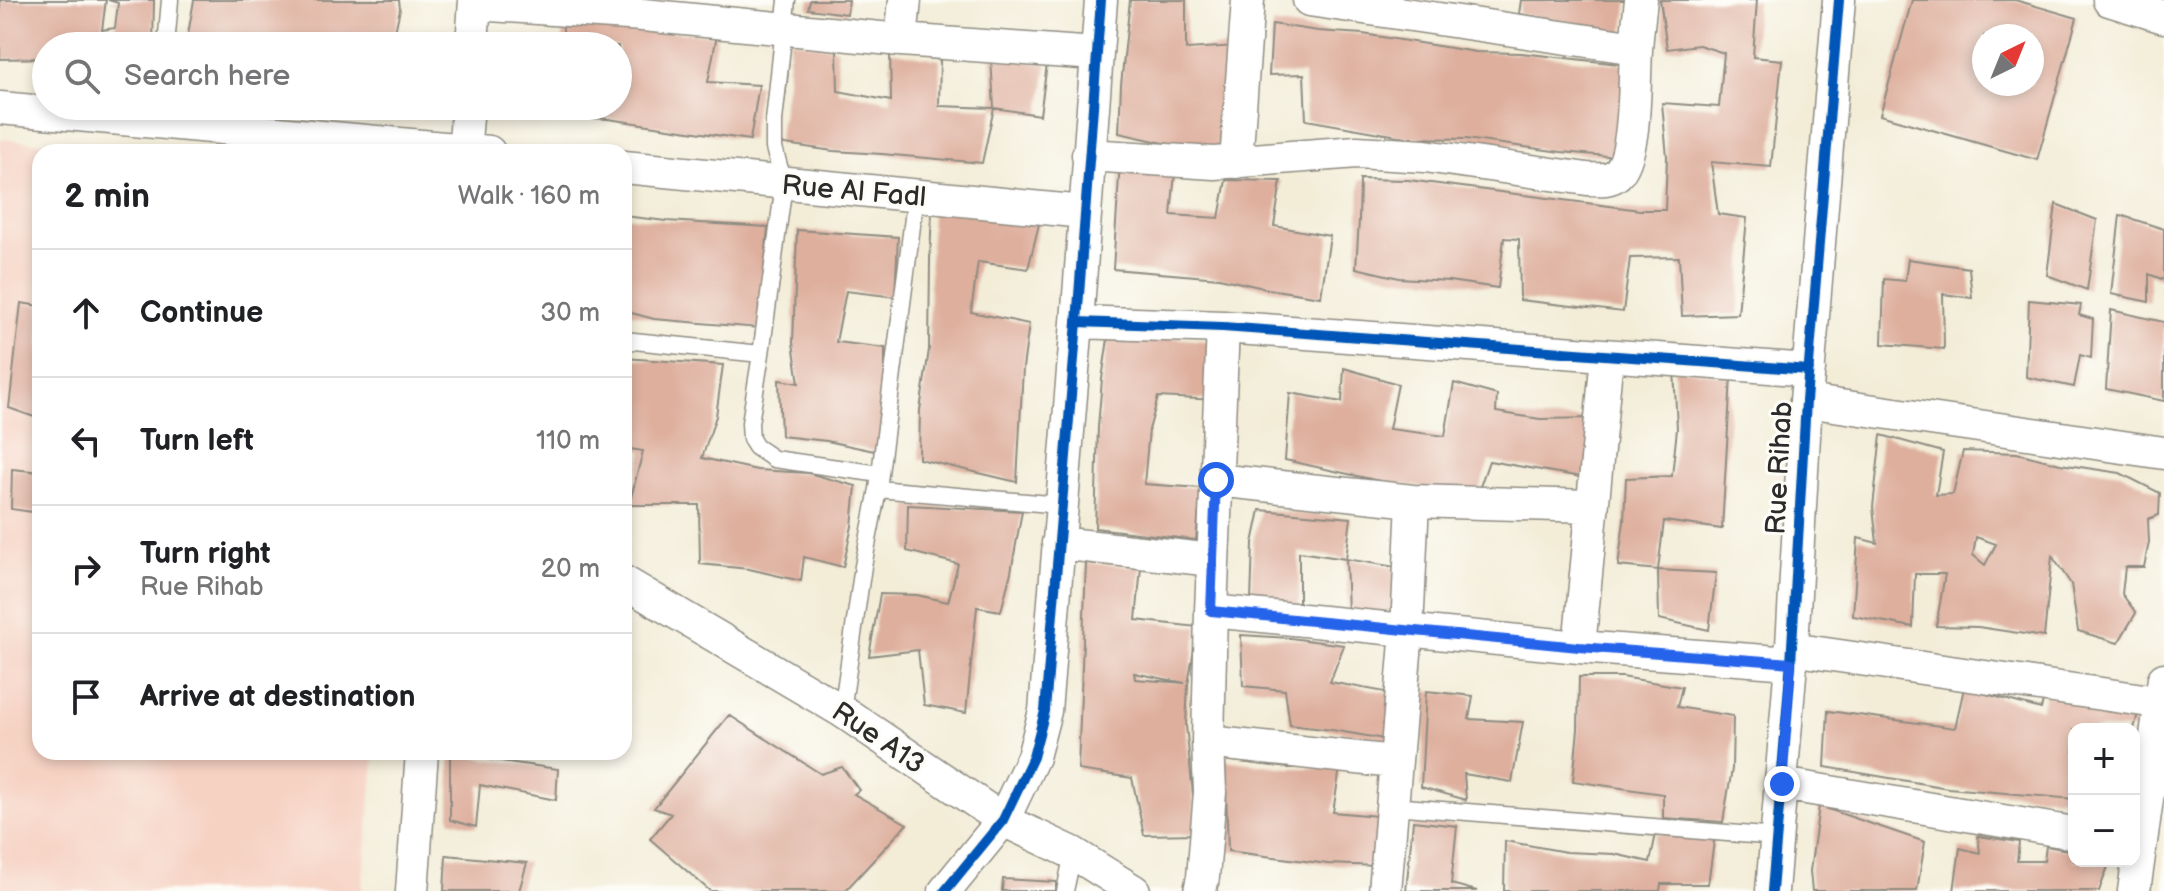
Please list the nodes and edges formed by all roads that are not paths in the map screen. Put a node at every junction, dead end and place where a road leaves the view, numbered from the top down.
1 (170, 0) edge
2 (905, 0) edge
3 (1101, 0) edge
4 (1248, 0) edge
5 (1309, 0) edge
6 (1641, 0) edge
7 (1839, 0) edge
8 (2109, 0) edge
9 (475, 2) edge
10 (644, 8) edge
11 (786, 14) edge
12 (2164, 17) edge
13 (167, 32) edge
14 (473, 32) edge
15 (901, 40) junction
16 (1636, 48) junction
17 (1096, 54) junction
18 (0, 108) edge
19 (32, 109) edge
20 (203, 120) edge
21 (470, 120) edge
22 (412, 144) edge
23 (472, 144) edge
24 (1088, 155) junction
25 (1236, 162) junction
26 (632, 168) edge
27 (784, 184) junction
28 (916, 195) junction
29 (1084, 212) junction
30 (1077, 322) junction
31 (1223, 327) junction
32 (632, 341) edge
33 (761, 354) junction
34 (1607, 356) junction
35 (1807, 386) junction
36 (2164, 453) edge
37 (1216, 480) junction
38 (879, 481) junction
39 (1413, 501) junction
40 (1061, 505) junction
41 (1591, 506) junction
42 (1058, 543) junction
43 (1213, 560) junction
44 (632, 587) edge
45 (1211, 611) junction
46 (1407, 630) junction
47 (1579, 647) junction
48 (1791, 656) junction
49 (2163, 695) edge
50 (842, 711) junction
51 (1208, 742) junction
52 (421, 760) edge
53 (1394, 762) junction
54 (1782, 784) junction
55 (1393, 806) junction
56 (1003, 820) junction
57 (2068, 832) edge
58 (2140, 832) edge
59 (1777, 837) junction
60 (1073, 853) junction
61 (2136, 867) edge
62 (412, 891) edge
63 (945, 891) edge
64 (1065, 891) edge
65 (1134, 891) edge
66 (1200, 891) edge
67 (1385, 891) edge
68 (1772, 891) edge
69 (2134, 891) edge

1 - 13 lane
2 - 15 street
3 - 17 street
4 - 25 street
5 - 16 street
6 - 16 street
7 - 35 street, Rue Rihab
8 - 12 street
9 - 10 street
9 - 14 street
10 - 11 street
11 - 15 street
11 - 27 lane
15 - 17 street
16 - 25 street
17 - 24 street
18 - 19 street
20 - 22 street
21 - 23 street
24 - 25 street
24 - 29 street
26 - 27 street, Rue Al Fadl
27 - 28 street, Rue Al Fadl
27 - 33 lane
28 - 29 street, Rue Al Fadl
28 - 38 lane
29 - 30 street
30 - 31 street
30 - 40 street
31 - 34 street
31 - 37 street
32 - 33 lane
33 - 38 lane
34 - 35 street
34 - 41 street
35 - 36 street
35 - 48 street, Rue Rihab
37 - 39 street
37 - 43 street
38 - 40 lane
38 - 50 lane
39 - 41 street
39 - 46 street
40 - 42 street
41 - 47 street
42 - 43 street
42 - 56 street
43 - 45 street
44 - 50 street, Rue A13
45 - 46 street
45 - 51 street
46 - 47 street
46 - 53 street
47 - 48 street
48 - 49 street
48 - 54 street, Rue Rihab
49 - 58 street
50 - 56 street, Rue A13
51 - 53 street
51 - 66 street
52 - 62 street
53 - 55 street
54 - 57 street
54 - 59 street, Rue Rihab
55 - 59 lane
55 - 67 street
56 - 60 street, Rue A13
56 - 63 street
59 - 68 street, Rue Rihab
60 - 64 lane
60 - 65 street, Rue A13
61 - 69 street

